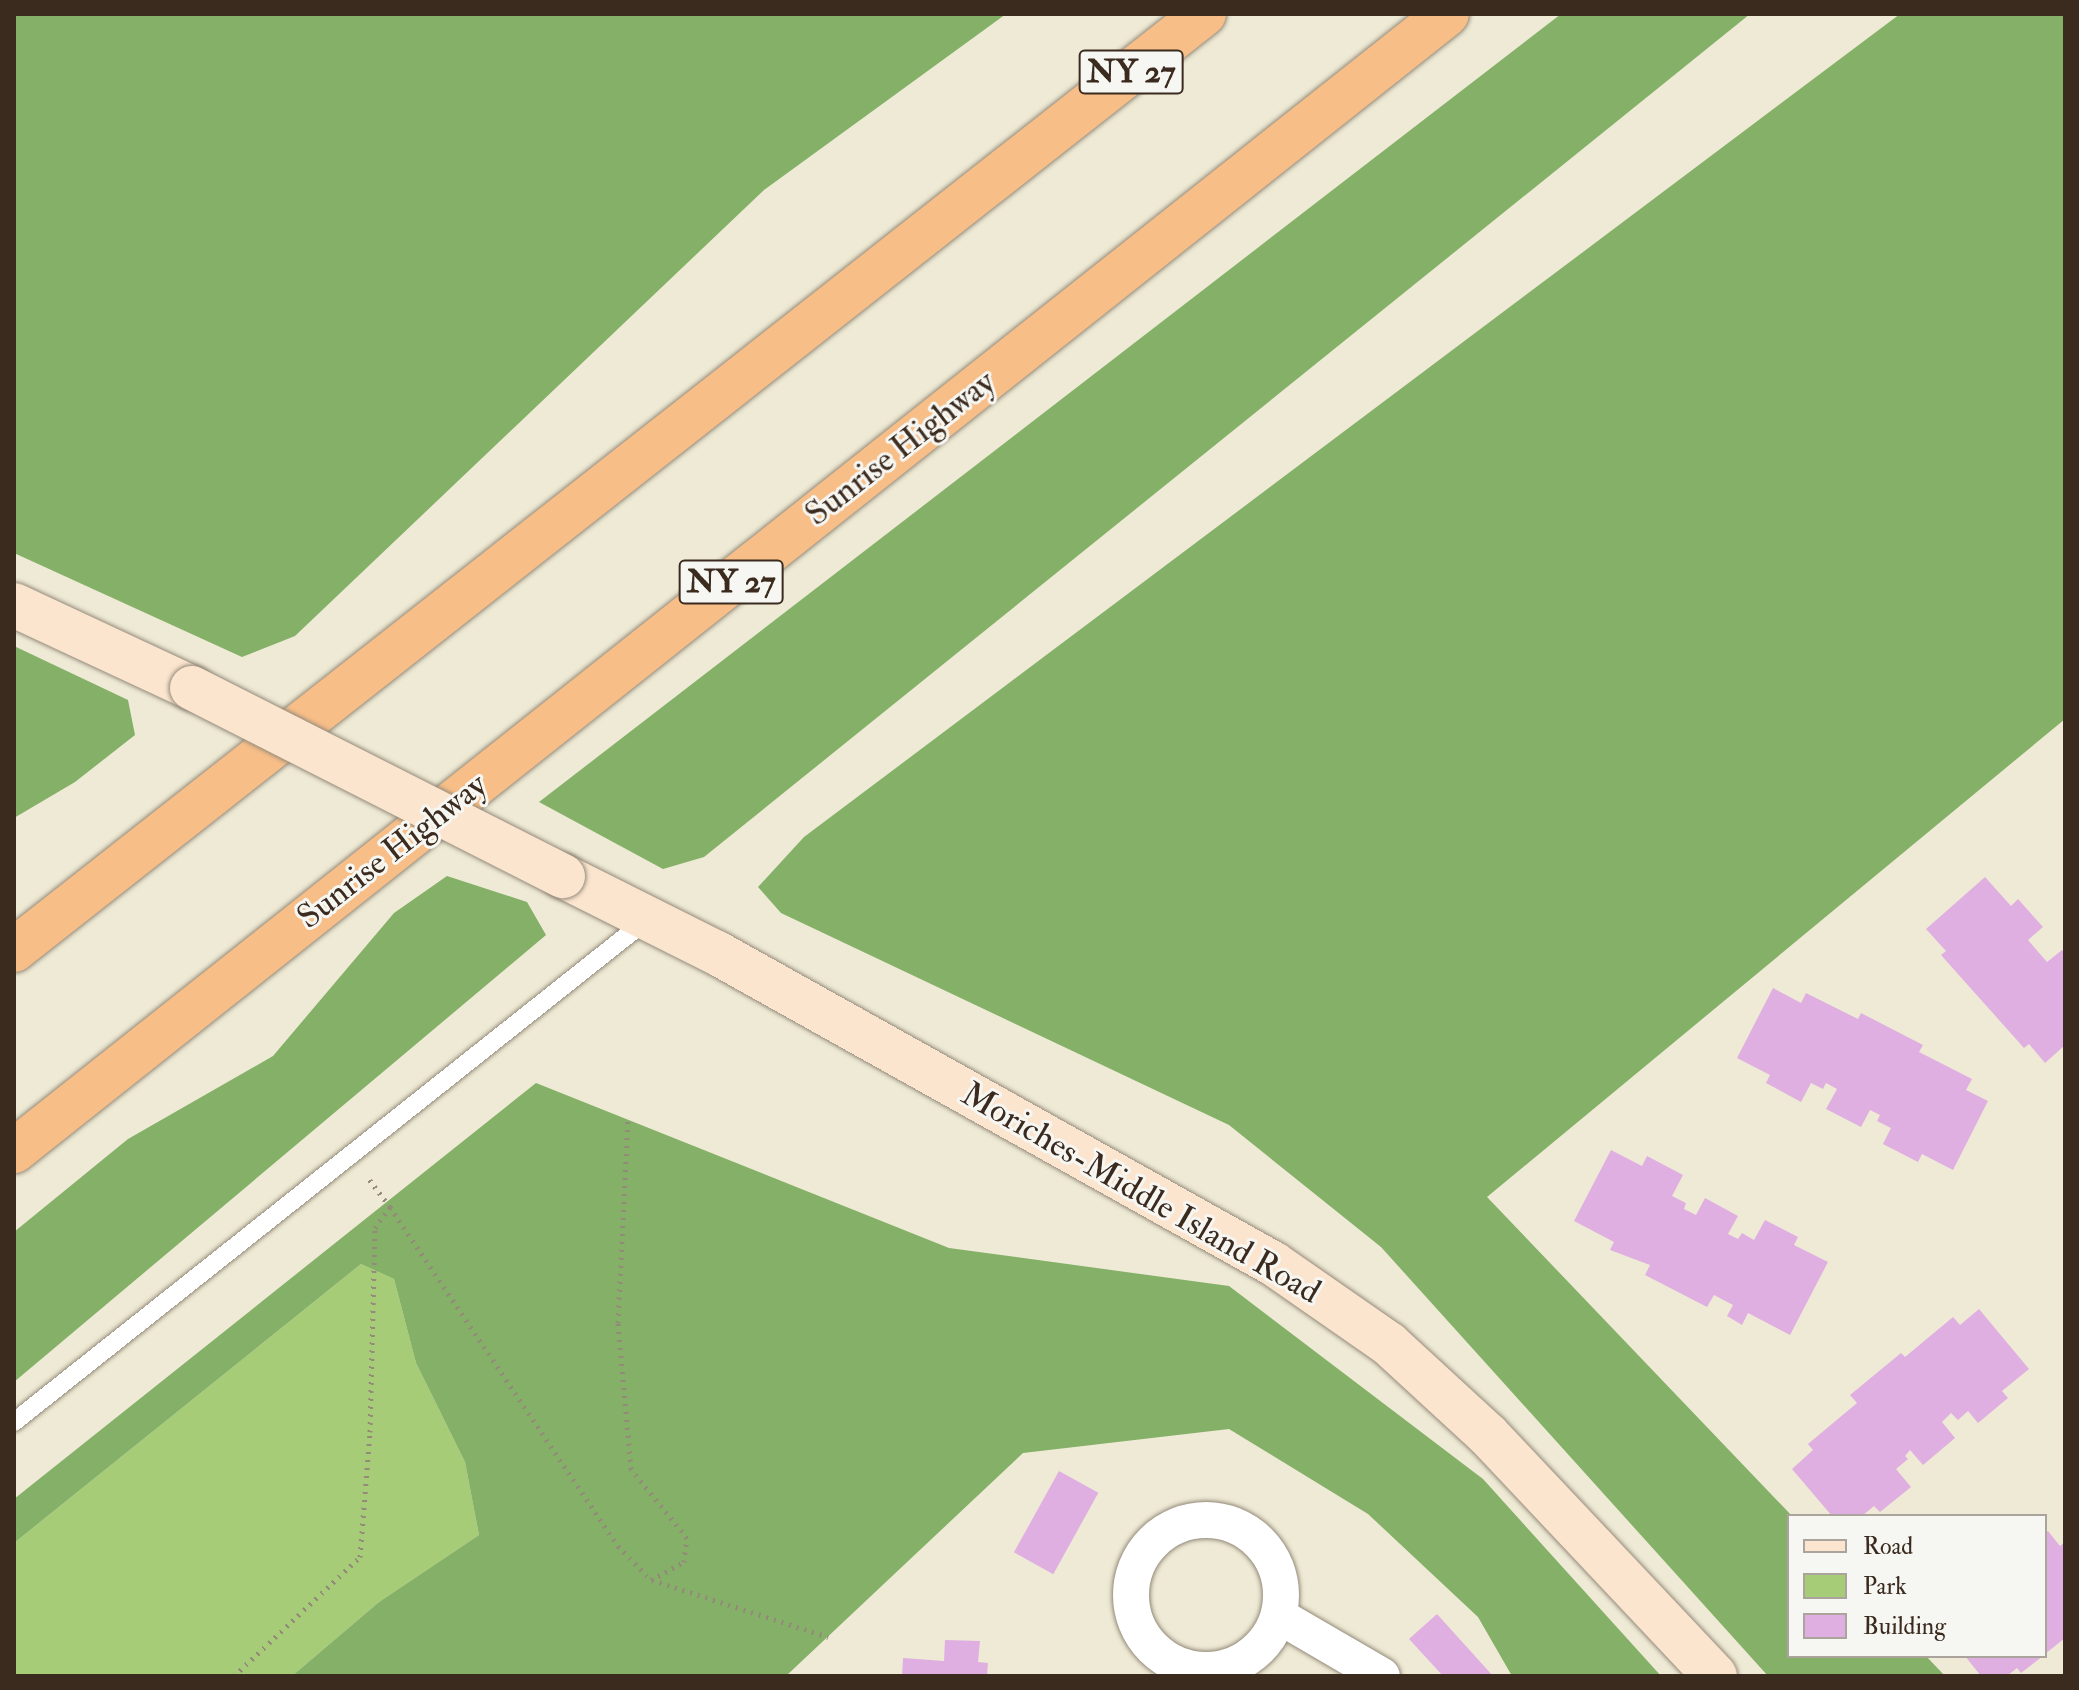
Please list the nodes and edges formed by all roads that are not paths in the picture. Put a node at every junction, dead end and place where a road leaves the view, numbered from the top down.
1 (1204, 14) edge
2 (1447, 14) edge
3 (14, 605) edge
4 (648, 919) junction
5 (14, 950) edge
6 (14, 1151) edge
7 (14, 1422) edge
8 (1279, 1616) junction
9 (1382, 1676) edge
10 (1715, 1676) edge

1 - 5 highway, NY 27
2 - 6 highway, Sunrise Highway / NY 27
3 - 4 main road, Moriches-Middle Island Road, bridge
4 - 7 lane
4 - 10 main road, Moriches-Middle Island Road
8 - 8 street
8 - 9 street

